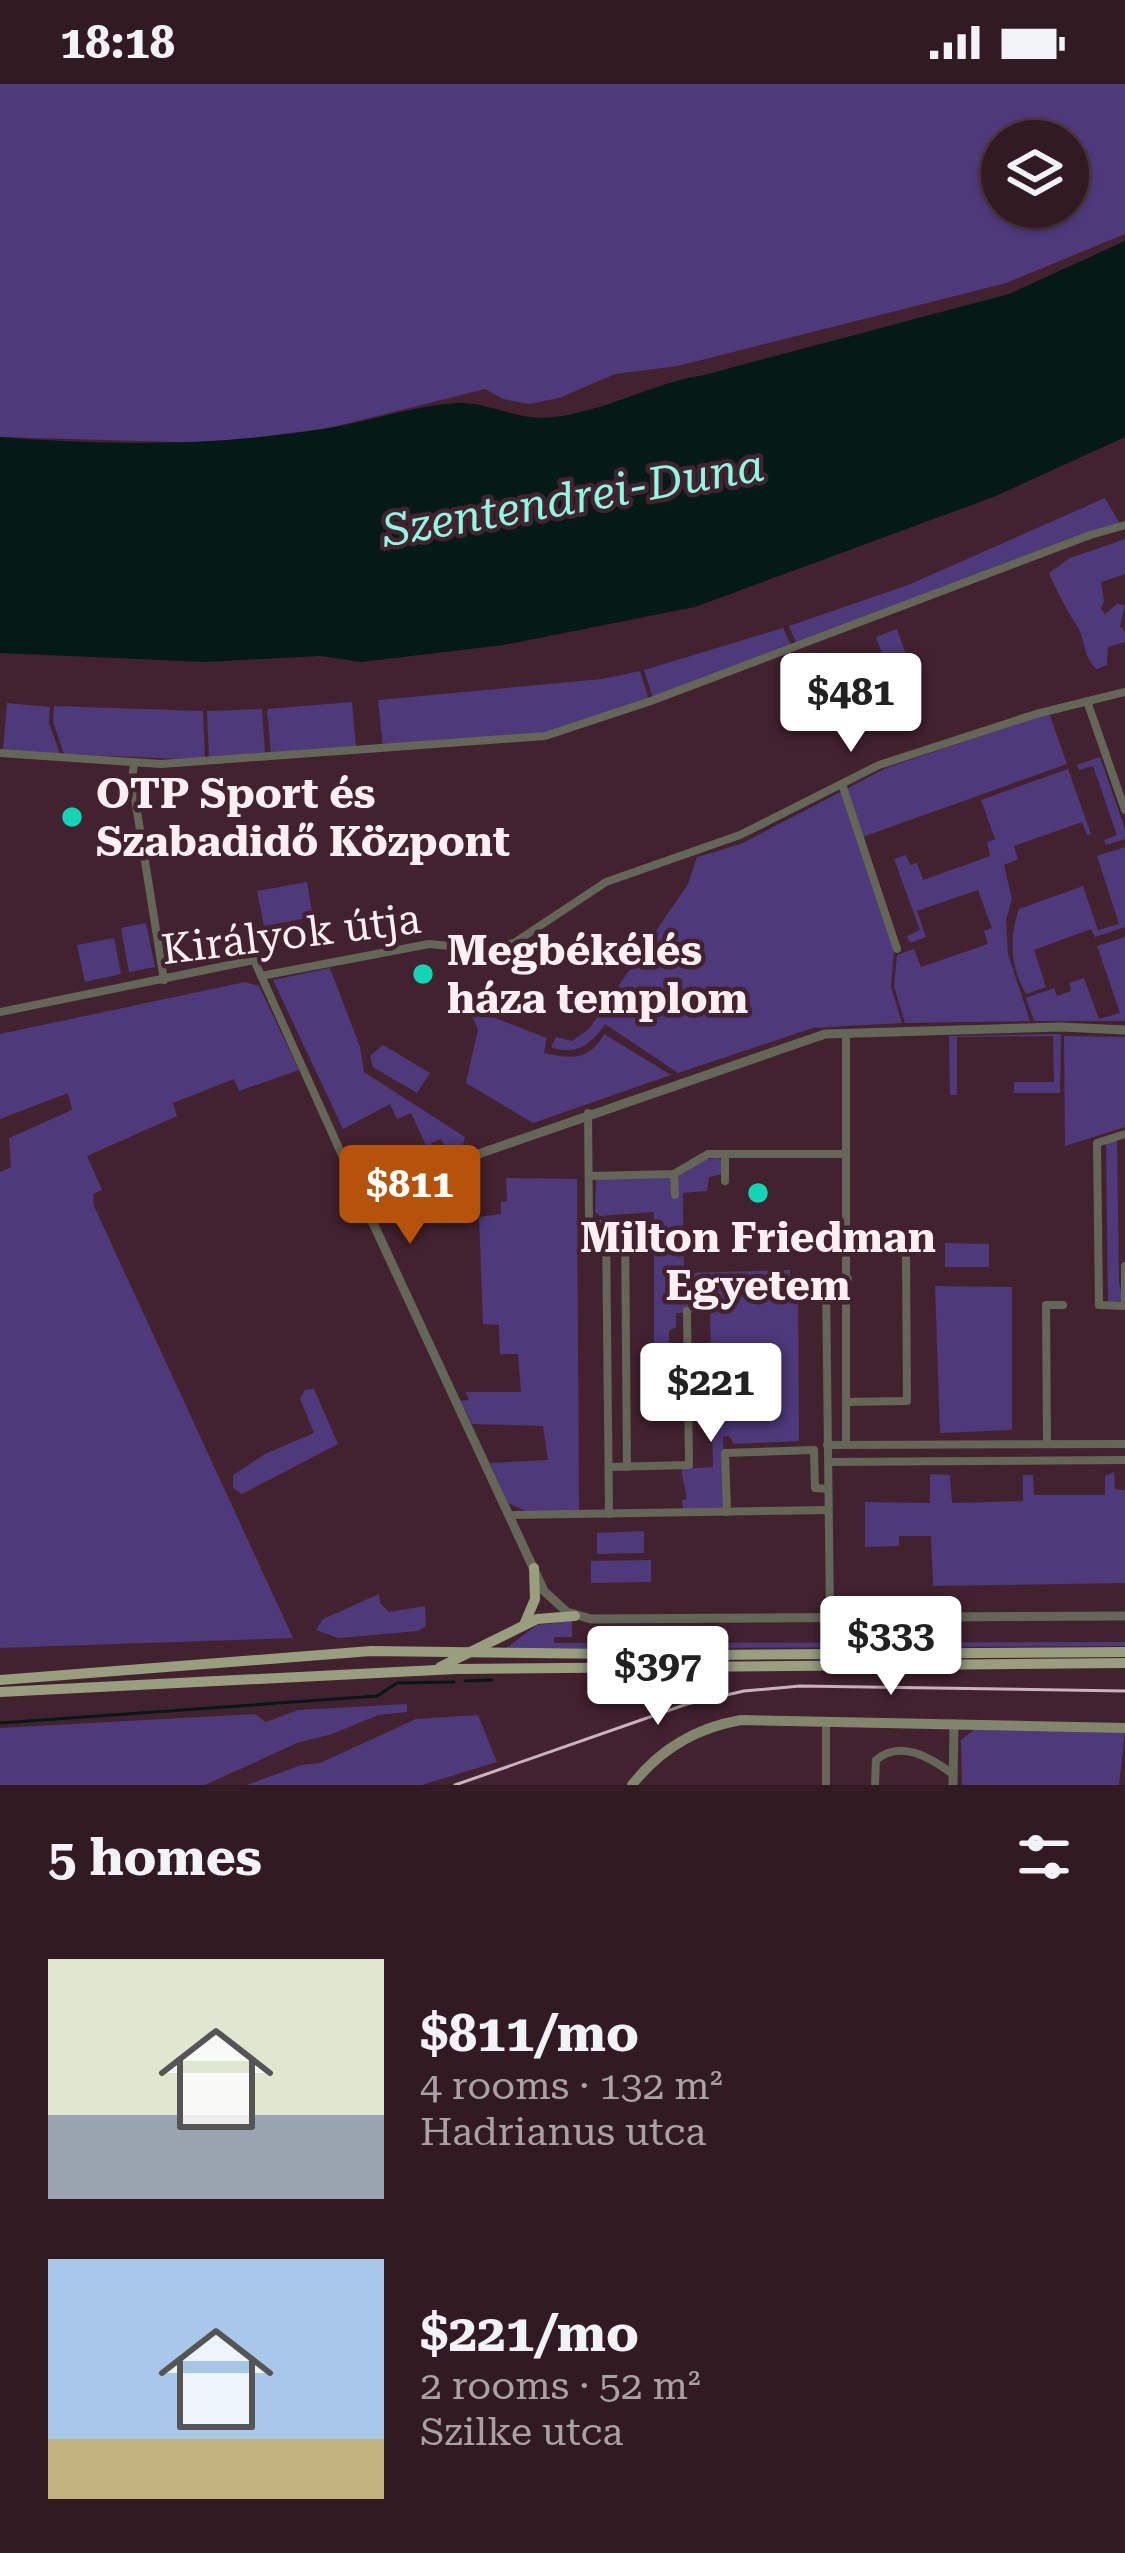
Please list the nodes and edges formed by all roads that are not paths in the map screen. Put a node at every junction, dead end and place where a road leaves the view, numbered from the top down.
1 (1125, 525) edge
2 (1125, 692) edge
3 (1088, 701) junction
4 (0, 753) edge
5 (134, 763) junction
6 (842, 784) junction
7 (1125, 810) edge
8 (897, 949) dead end
9 (261, 976) junction
10 (164, 980) junction
11 (0, 1012) edge
12 (1125, 1030) edge
13 (846, 1033) junction
14 (588, 1113) junction
15 (1125, 1134) edge
16 (844, 1154) junction
17 (725, 1155) junction
18 (674, 1174) junction
19 (589, 1176) junction
20 (725, 1181) dead end
21 (360, 1195) junction
22 (675, 1195) dead end
23 (606, 1224) junction
24 (905, 1249) dead end
25 (1125, 1266) edge
26 (848, 1279) junction
27 (1063, 1305) dead end
28 (687, 1311) dead end
29 (846, 1402) junction
30 (1047, 1443) junction
31 (1125, 1444) edge
32 (827, 1445) junction
33 (846, 1445) junction
34 (1125, 1460) edge
35 (827, 1462) junction
36 (608, 1467) junction
37 (627, 1467) junction
38 (828, 1489) junction
39 (828, 1510) junction
40 (727, 1512) junction
41 (609, 1514) junction
42 (509, 1515) junction
43 (534, 1568) junction
44 (574, 1616) junction
45 (1125, 1616) edge
46 (830, 1619) junction
47 (524, 1624) junction
48 (472, 1650) junction
49 (1125, 1652) edge
50 (1125, 1663) edge
51 (435, 1670) junction
52 (0, 1680) edge
53 (0, 1692) edge
54 (826, 1719) junction
55 (954, 1724) junction
56 (1125, 1728) edge
57 (953, 1779) edge
58 (632, 1785) edge
59 (826, 1785) edge
60 (874, 1785) edge

1 - 5 street
2 - 3 street, Királyok útja
3 - 6 street, Királyok útja
3 - 7 street
4 - 5 street
5 - 10 street
6 - 8 street
6 - 9 street, Királyok útja
9 - 10 street, Királyok útja
9 - 21 street
10 - 11 street, Királyok útja
12 - 13 street
13 - 14 street
13 - 16 street
14 - 19 street
14 - 21 street
15 - 25 street
16 - 17 street
16 - 26 street
17 - 18 street
17 - 20 street
18 - 19 street
18 - 22 street
19 - 23 street
21 - 42 street
23 - 36 street
23 - 37 street
24 - 29 street
26 - 29 street
26 - 32 street
27 - 30 street
28 - 37 street
29 - 33 street
30 - 31 street
30 - 33 street
32 - 33 street
32 - 35 street
34 - 35 street
35 - 38 street
36 - 37 street
36 - 41 street
38 - 39 street
38 - 40 street
39 - 40 street
39 - 46 street
40 - 41 street
41 - 42 street
42 - 43 street
43 - 44 street
43 - 47 main road
44 - 46 street
44 - 47 main road
45 - 46 street
47 - 48 main road
48 - 49 main road
48 - 51 main road
48 - 52 main road
50 - 51 main road
51 - 53 main road
54 - 55 main road
54 - 58 main road
54 - 59 street
55 - 56 main road
55 - 57 street
57 - 60 street

